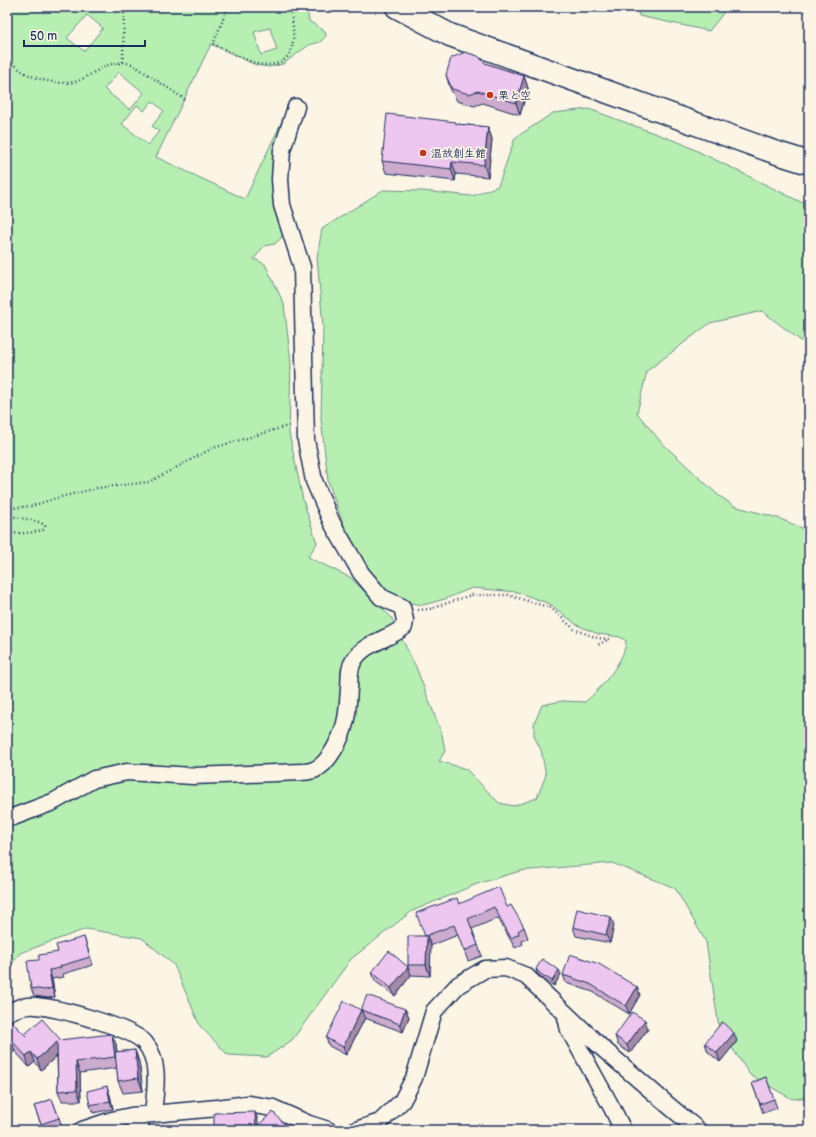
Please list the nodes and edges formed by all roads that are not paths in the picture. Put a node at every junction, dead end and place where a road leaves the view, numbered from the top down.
1 (397, 7) edge
2 (296, 107) dead end
3 (809, 163) edge
4 (7, 818) edge
5 (564, 1011) junction
6 (7, 1013) edge
7 (153, 1114) junction
8 (131, 1116) junction
9 (82, 1130) edge
10 (142, 1130) edge
11 (328, 1130) edge
12 (356, 1130) edge
13 (623, 1130) edge
14 (698, 1130) edge

1 - 3 street
2 - 4 street
5 - 12 street
5 - 13 street
5 - 14 street
6 - 7 street
7 - 8 street
7 - 11 street
8 - 9 street
8 - 10 street

